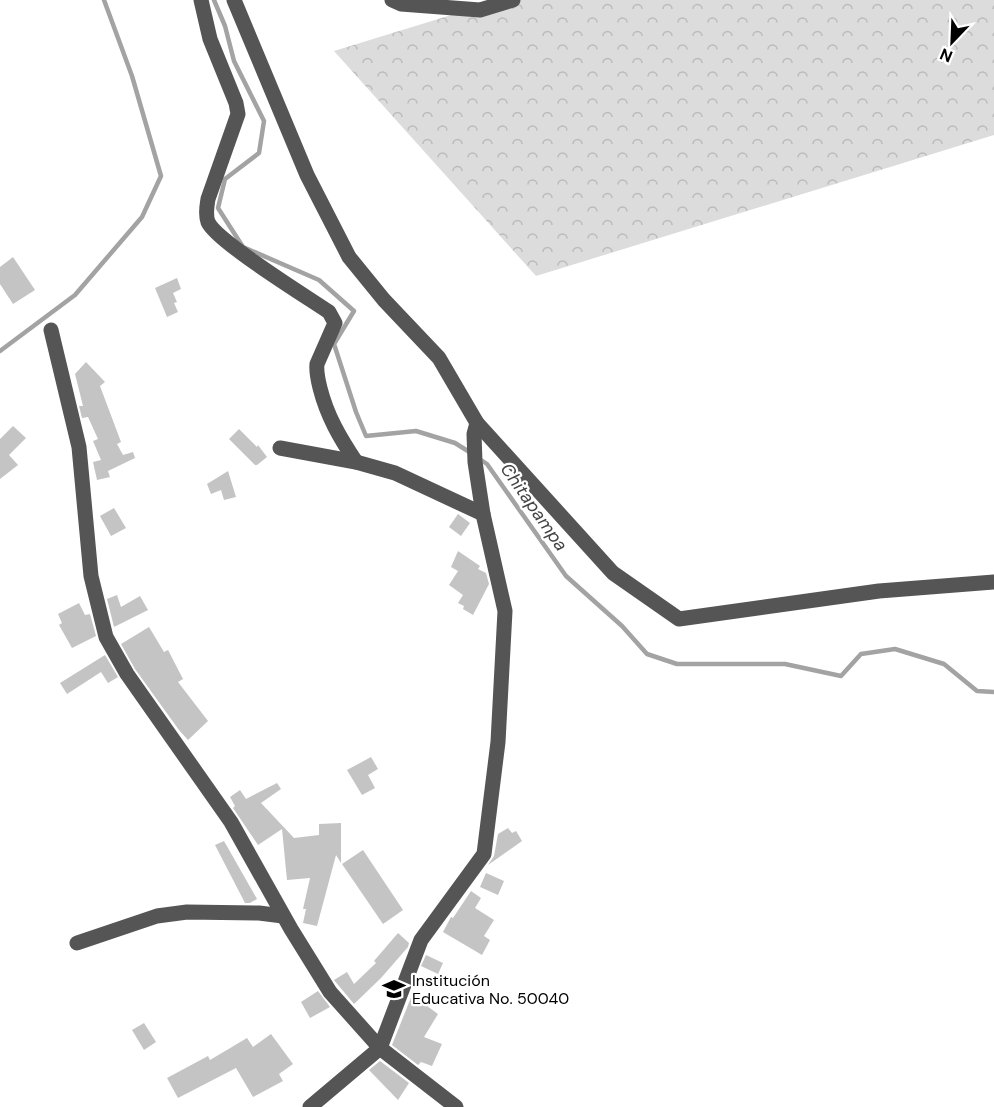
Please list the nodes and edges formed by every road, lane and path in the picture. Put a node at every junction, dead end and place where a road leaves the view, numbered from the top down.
1 (201, 0) edge
2 (234, 0) edge
3 (392, 0) edge
4 (513, 0) edge
5 (51, 330) dead end
6 (476, 428) junction
7 (280, 448) dead end
8 (356, 462) junction
9 (483, 514) junction
10 (994, 582) edge
11 (283, 916) junction
12 (77, 943) dead end
13 (380, 1048) junction
14 (310, 1107) edge
15 (456, 1107) edge

1 - 8 street
2 - 6 street
3 - 4 street
5 - 11 street
6 - 9 street
6 - 10 street
7 - 8 street
8 - 9 street
9 - 13 street
11 - 12 street
11 - 13 street
13 - 14 street
13 - 15 street

